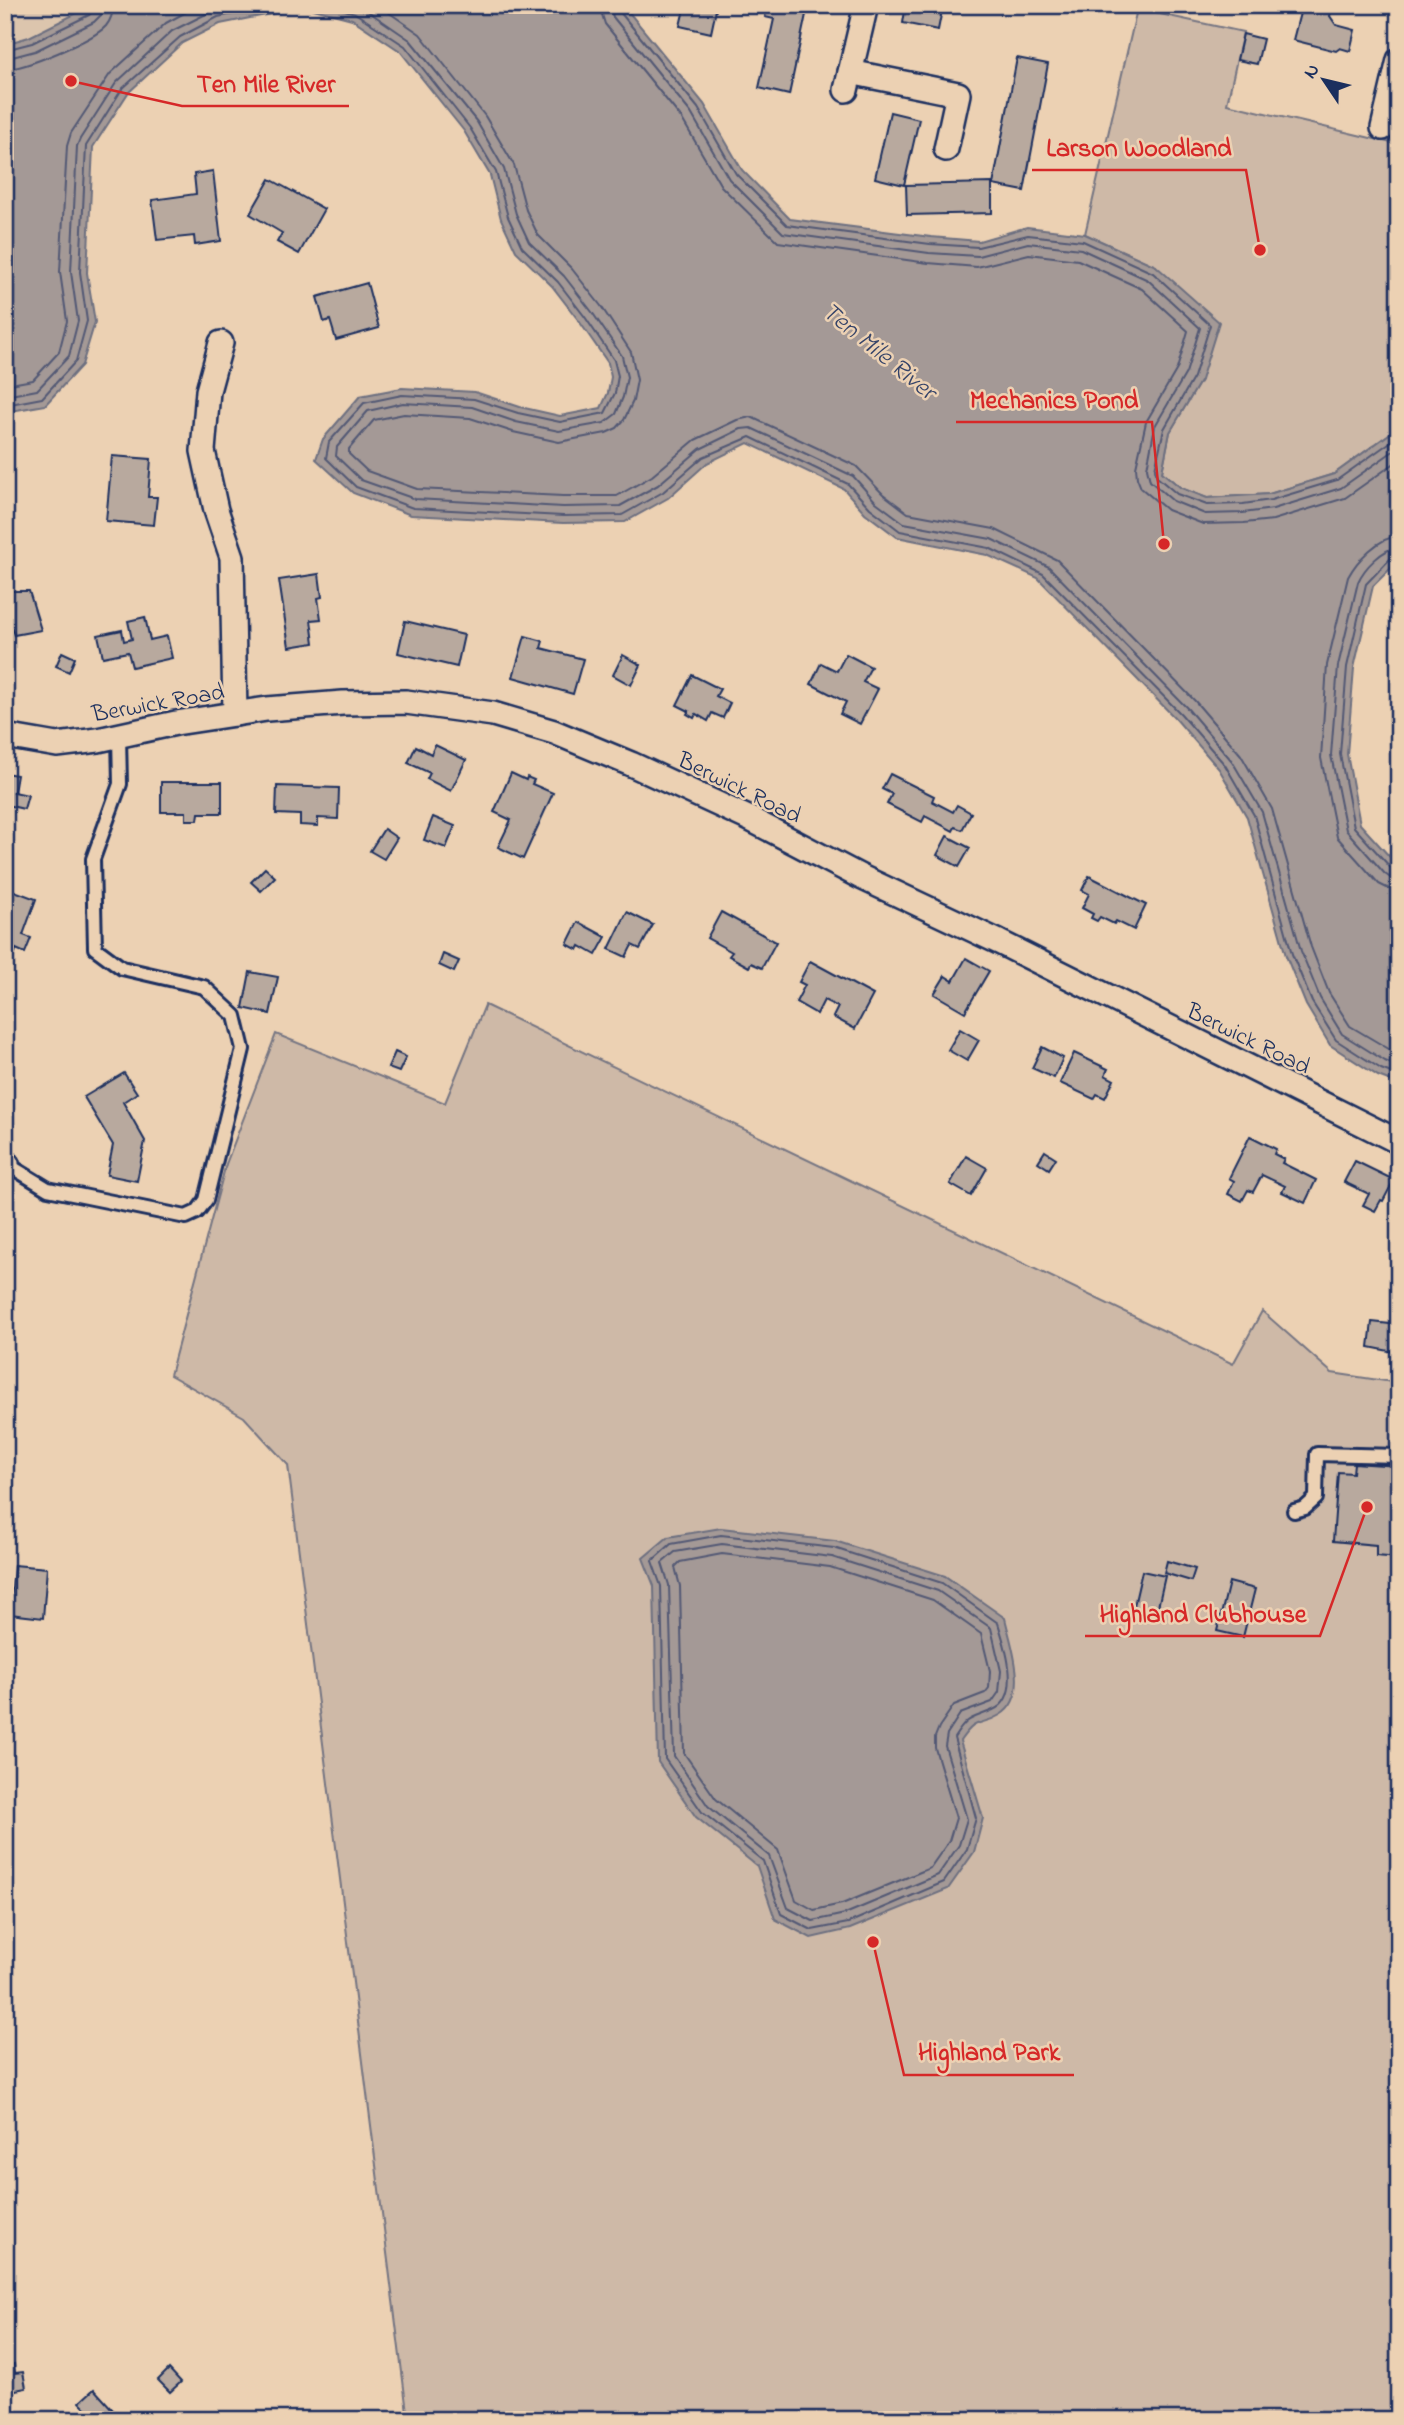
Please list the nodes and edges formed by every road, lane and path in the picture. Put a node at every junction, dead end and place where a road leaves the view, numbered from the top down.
1 (866, 5) edge
2 (1399, 60) edge
3 (1383, 128) dead end
4 (946, 149) dead end
5 (221, 343) dead end
6 (236, 714) junction
7 (5, 736) edge
8 (120, 736) junction
9 (1399, 1142) edge
10 (6, 1164) edge
11 (1399, 1456) edge
12 (1294, 1511) dead end

1 - 4 street
2 - 3 street
5 - 6 street
6 - 8 street, Berwick Road
6 - 9 street, Berwick Road
7 - 8 street, Berwick Road
8 - 10 lane
11 - 12 lane

